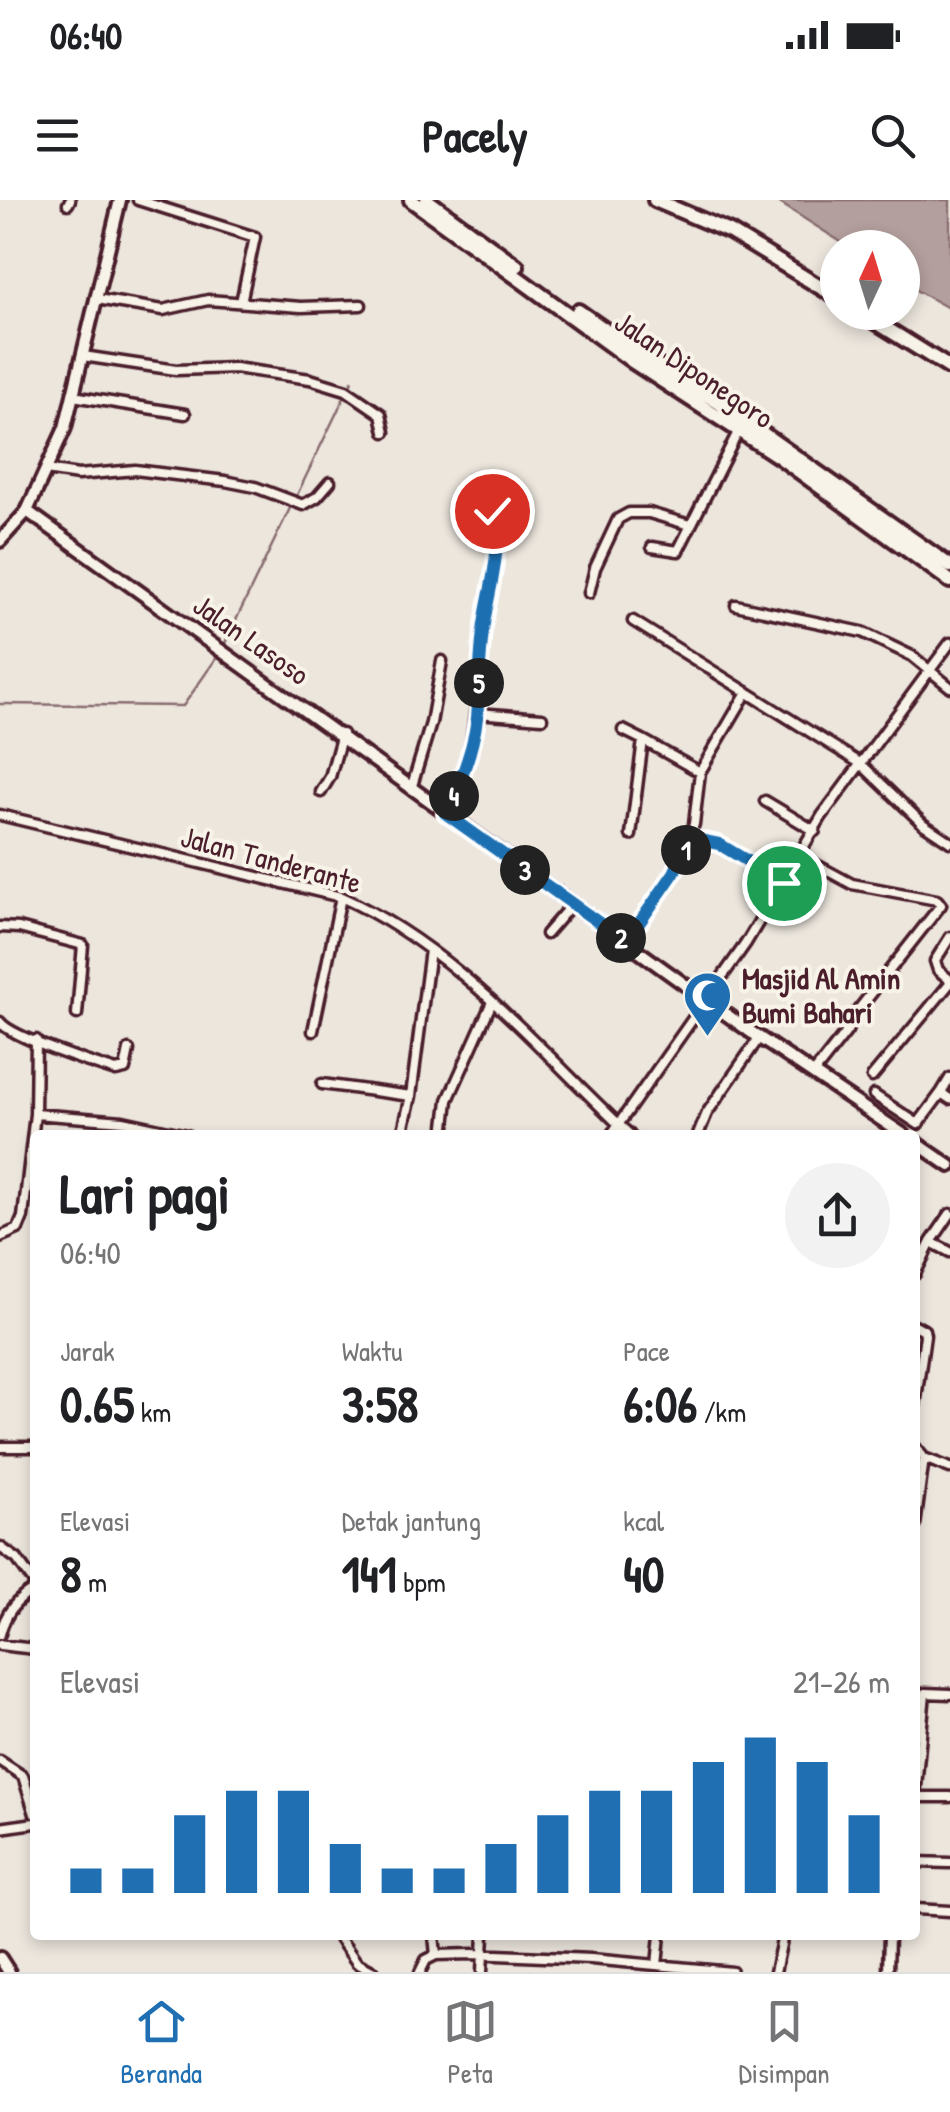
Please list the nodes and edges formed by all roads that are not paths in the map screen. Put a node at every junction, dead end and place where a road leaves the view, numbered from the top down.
1 (120, 200) edge
2 (138, 200) edge
3 (411, 200) edge
4 (426, 200) edge
5 (655, 200) edge
6 (820, 287) edge
7 (96, 299) junction
8 (241, 302) junction
9 (360, 305) dead end
10 (889, 330) edge
11 (83, 356) junction
12 (950, 368) edge
13 (73, 396) junction
14 (185, 414) dead end
15 (740, 430) junction
16 (385, 432) dead end
17 (46, 470) junction
18 (330, 482) dead end
19 (492, 491) dead end
20 (28, 510) junction
21 (690, 525) junction
22 (0, 541) edge
23 (652, 548) dead end
24 (950, 566) edge
25 (950, 581) edge
26 (589, 593) dead end
27 (736, 605) dead end
28 (633, 620) dead end
29 (950, 644) edge
30 (442, 661) dead end
31 (928, 671) junction
32 (950, 687) edge
33 (747, 692) junction
34 (477, 713) junction
35 (542, 718) dead end
36 (623, 730) dead end
37 (342, 734) junction
38 (642, 740) junction
39 (860, 764) junction
40 (700, 772) junction
41 (411, 790) junction
42 (320, 792) dead end
43 (765, 800) dead end
44 (445, 813) junction
45 (0, 816) edge
46 (815, 831) junction
47 (632, 835) dead end
48 (690, 838) junction
49 (950, 842) edge
50 (800, 856) junction
51 (784, 883) junction
52 (341, 897) junction
53 (572, 904) junction
54 (0, 927) edge
55 (546, 934) dead end
56 (950, 937) edge
57 (626, 942) junction
58 (430, 950) junction
59 (949, 985) edge
60 (707, 1000) junction
61 (492, 1002) junction
62 (77, 1014) dead end
63 (0, 1022) edge
64 (313, 1031) dead end
65 (759, 1038) junction
66 (36, 1040) junction
67 (129, 1050) dead end
68 (814, 1074) junction
69 (872, 1077) dead end
70 (950, 1078) edge
71 (322, 1084) dead end
72 (941, 1093) junction
73 (874, 1094) dead end
74 (411, 1096) junction
75 (950, 1099) edge
76 (34, 1114) junction
77 (618, 1124) junction
78 (32, 1130) edge
79 (164, 1130) edge
80 (403, 1130) edge
81 (445, 1130) edge
82 (614, 1130) edge
83 (625, 1130) edge
84 (700, 1130) edge
85 (897, 1130) edge
86 (920, 1145) edge
87 (30, 1151) edge
88 (950, 1166) edge
89 (950, 1214) edge
90 (0, 1238) edge
91 (931, 1242) junction
92 (950, 1252) edge
93 (920, 1264) edge
94 (920, 1330) edge
95 (920, 1370) edge
96 (0, 1447) edge
97 (30, 1448) edge
98 (920, 1453) edge
99 (924, 1458) junction
100 (950, 1468) edge
101 (920, 1488) edge
102 (0, 1547) edge
103 (30, 1579) edge
104 (30, 1592) edge
105 (0, 1634) edge
106 (0, 1645) edge
107 (30, 1648) edge
108 (920, 1692) edge
109 (926, 1693) junction
110 (950, 1694) edge
111 (920, 1750) edge
112 (0, 1761) edge
113 (920, 1797) edge
114 (950, 1797) edge
115 (30, 1798) edge
116 (30, 1824) edge
117 (0, 1828) edge
118 (920, 1862) edge
119 (950, 1863) edge
120 (920, 1909) edge
121 (950, 1911) edge
122 (340, 1940) dead end
123 (434, 1940) edge
124 (483, 1940) edge
125 (660, 1940) edge
126 (782, 1940) edge
127 (889, 1940) edge
128 (481, 1954) junction
129 (436, 1955) junction
130 (0, 1958) edge
131 (524, 1958) junction
132 (657, 1965) junction
133 (9, 1972) edge
134 (374, 1972) edge
135 (420, 1972) edge
136 (482, 1972) edge
137 (524, 1972) edge
138 (732, 1972) edge
139 (775, 1972) edge
140 (888, 1972) edge

1 - 7 street
2 - 8 street
3 - 15 main road, Jalan Diponegoro
4 - 24 main road, Jalan Diponegoro
5 - 6 main road
7 - 8 street
7 - 11 street
8 - 9 street
10 - 12 main road
11 - 13 street
11 - 16 street
13 - 14 street
13 - 17 street
15 - 21 street
15 - 25 main road, Jalan Diponegoro
17 - 18 street
17 - 20 street
19 - 34 street
20 - 22 street
20 - 37 street, Jalan Lasoso
21 - 23 street
21 - 26 street
27 - 31 street
28 - 33 street
29 - 31 street
30 - 41 street
31 - 32 street
31 - 39 street
33 - 39 street
33 - 40 street
34 - 35 street
34 - 44 street
36 - 38 street
37 - 41 street, Jalan Lasoso
37 - 42 street
38 - 40 street
38 - 47 street
39 - 46 street
39 - 49 street
40 - 48 street
41 - 44 street, Jalan Lasoso
43 - 46 street
44 - 53 street, Jalan Lasoso
45 - 52 street, Jalan Tanderante
46 - 50 street
48 - 51 street
48 - 57 street
50 - 51 street
50 - 68 street
51 - 60 street
52 - 58 street, Jalan Tanderante
52 - 64 street
53 - 55 street
53 - 57 street, Jalan Lasoso
54 - 62 street
56 - 59 street
57 - 60 street, Jalan Lasoso
58 - 61 street, Jalan Tanderante
58 - 74 street
59 - 69 street
60 - 65 street, Jalan Lasoso
60 - 77 street
61 - 77 street, Jalan Tanderante
61 - 81 street
63 - 66 street
65 - 68 street, Jalan Lasoso
65 - 84 street
66 - 67 street
66 - 76 street
68 - 85 street, Jalan Lasoso
70 - 72 street
71 - 74 street
72 - 73 street
72 - 75 street
74 - 80 street
76 - 78 street
76 - 79 street
77 - 82 street
77 - 83 street, Jalan Tanderante
86 - 88 street
87 - 90 street
89 - 91 street
91 - 92 street
91 - 93 street
94 - 95 street
96 - 97 street
98 - 99 street
99 - 100 street
99 - 101 street
102 - 103 street
104 - 105 street
106 - 107 street
108 - 109 street
109 - 110 street
109 - 111 street
112 - 115 street
113 - 114 street
116 - 117 street
118 - 119 street
120 - 121 street
122 - 134 street
123 - 129 street
124 - 128 street
125 - 132 street
126 - 139 street
127 - 140 street
128 - 129 street
128 - 131 street
128 - 136 street
129 - 135 street
130 - 133 street
131 - 132 street
131 - 137 street
132 - 138 street

